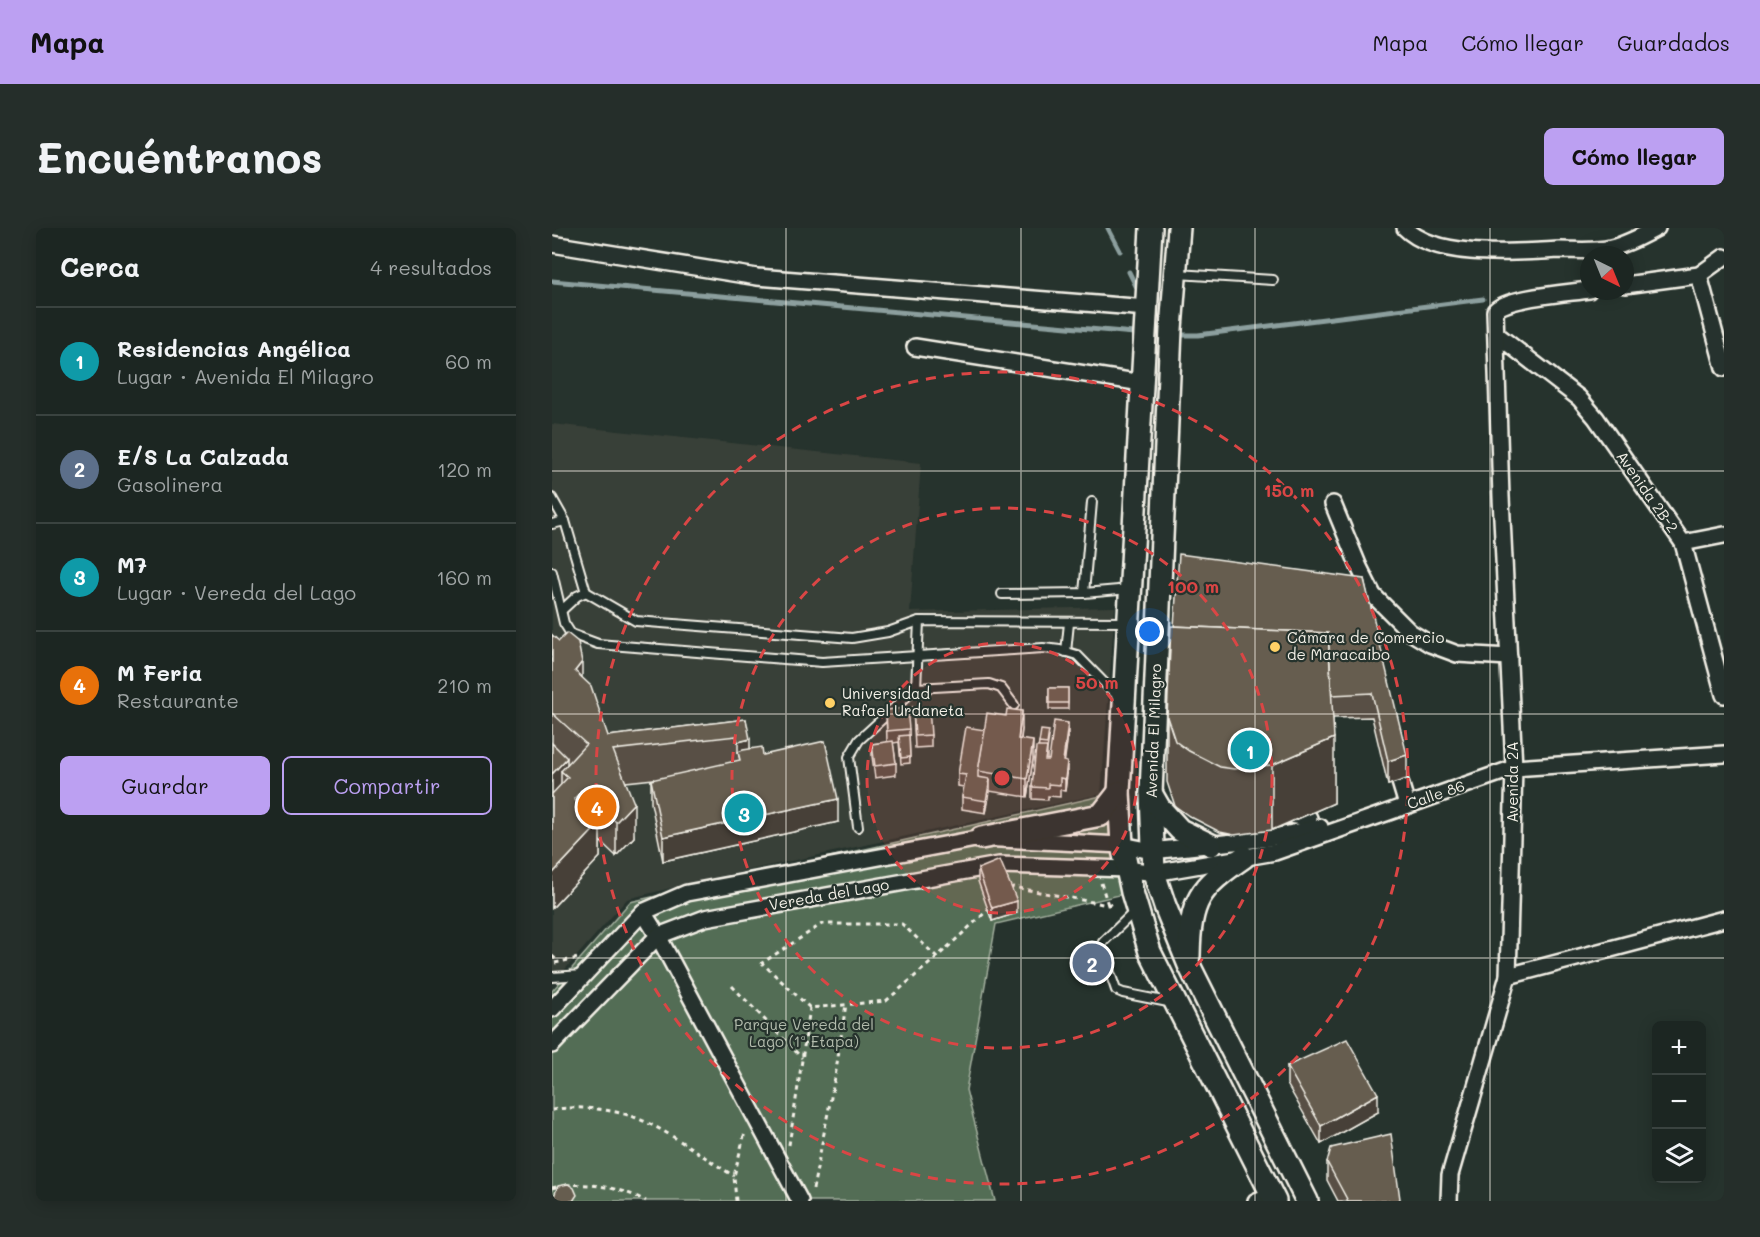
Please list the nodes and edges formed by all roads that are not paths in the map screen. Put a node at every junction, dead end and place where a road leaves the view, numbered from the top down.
1 (1151, 228) edge
2 (1179, 228) edge
3 (1405, 228) edge
4 (1657, 228) edge
5 (552, 244) edge
6 (1724, 256) edge
7 (1175, 274) junction
8 (1698, 275) junction
9 (1273, 280) dead end
10 (1634, 284) edge
11 (1580, 291) edge
12 (1147, 308) junction
13 (1496, 334) junction
14 (915, 347) dead end
15 (1724, 368) edge
16 (1142, 383) junction
17 (552, 498) edge
18 (1092, 502) dead end
19 (1333, 504) dead end
20 (565, 521) junction
21 (552, 524) edge
22 (1724, 535) edge
23 (1683, 543) junction
24 (552, 572) edge
25 (1131, 589) junction
26 (586, 592) junction
27 (1084, 593) junction
28 (1002, 594) dead end
29 (562, 610) junction
30 (919, 621) junction
31 (1069, 622) junction
32 (1129, 622) junction
33 (1066, 652) junction
34 (919, 657) junction
35 (1509, 657) junction
36 (916, 688) junction
37 (1724, 692) edge
38 (1124, 703) junction
39 (1014, 705) dead end
40 (1391, 750) edge
41 (1724, 754) edge
42 (1514, 768) junction
43 (1119, 792) junction
44 (1151, 793) junction
45 (1318, 802) dead end
46 (1407, 805) junction
47 (1389, 811) junction
48 (1266, 812) edge
49 (1312, 823) junction
50 (858, 827) dead end
51 (981, 838) junction
52 (1122, 845) junction
53 (1211, 845) junction
54 (1152, 851) junction
55 (1244, 857) junction
56 (1127, 869) junction
57 (1154, 873) junction
58 (1137, 909) junction
59 (643, 912) junction
60 (1724, 919) edge
61 (658, 936) junction
62 (1189, 965) junction
63 (584, 974) junction
64 (1508, 976) junction
65 (552, 977) edge
66 (1176, 1003) junction
67 (552, 1009) edge
68 (552, 1045) edge
69 (806, 1198) edge
70 (1268, 1199) edge
71 (1307, 1201) edge
72 (1449, 1201) edge

1 - 12 main road, Avenida El Milagro
2 - 7 main road, Avenida El Milagro
3 - 4 street
5 - 12 street
6 - 8 street
7 - 9 lane
7 - 44 main road, Avenida El Milagro
8 - 10 street
8 - 15 street
11 - 13 street, Avenida 2A
12 - 16 main road, Avenida El Milagro
13 - 23 street, Avenida 2B-2
13 - 35 street, Avenida 2A
14 - 16 street
16 - 25 main road, Avenida El Milagro
17 - 20 lane
18 - 27 lane
19 - 35 street
20 - 21 lane
20 - 26 lane
22 - 23 street
23 - 37 street, Avenida 2B-2
24 - 29 lane
25 - 27 lane
25 - 32 main road, Avenida El Milagro
26 - 29 lane
26 - 30 lane
27 - 28 lane
29 - 34 lane
30 - 31 lane
30 - 34 lane
31 - 32 lane
31 - 33 lane
32 - 38 main road, Avenida El Milagro
33 - 34 lane
33 - 38 lane
34 - 36 lane
35 - 42 street, Avenida 2A
36 - 39 lane
36 - 50 lane
38 - 43 main road, Avenida El Milagro
40 - 46 street
41 - 42 street, Calle 86
42 - 46 street, Calle 86
42 - 64 street, Avenida 2A
43 - 51 main road
43 - 52 main road, Avenida El Milagro
44 - 53 main road
44 - 54 main road, Avenida El Milagro
45 - 49 street
46 - 47 street, Calle 86
47 - 49 street, Vereda del Lago
47 - 55 street, Calle 86
48 - 49 street
49 - 53 street, Vereda del Lago
51 - 52 street, Vereda del Lago
51 - 59 street, Vereda del Lago
52 - 54 street, Vereda del Lago
52 - 56 main road, Avenida El Milagro
53 - 54 street, Vereda del Lago
54 - 57 main road, Avenida El Milagro
55 - 57 street, Calle 86
55 - 62 main road
56 - 57 street, Vereda del Lago
56 - 58 main road, Avenida El Milagro
56 - 61 street, Vereda del Lago
57 - 62 main road, Avenida El Milagro
58 - 66 main road, Avenida El Milagro
58 - 66 lane
59 - 61 street
59 - 63 street, Vereda del Lago
60 - 64 street
61 - 68 street, Vereda del Lago
61 - 69 street
62 - 71 main road, Avenida El Milagro
63 - 65 lane
63 - 67 street, Vereda del Lago
64 - 72 street, Avenida 2A
66 - 70 main road, Avenida El Milagro

